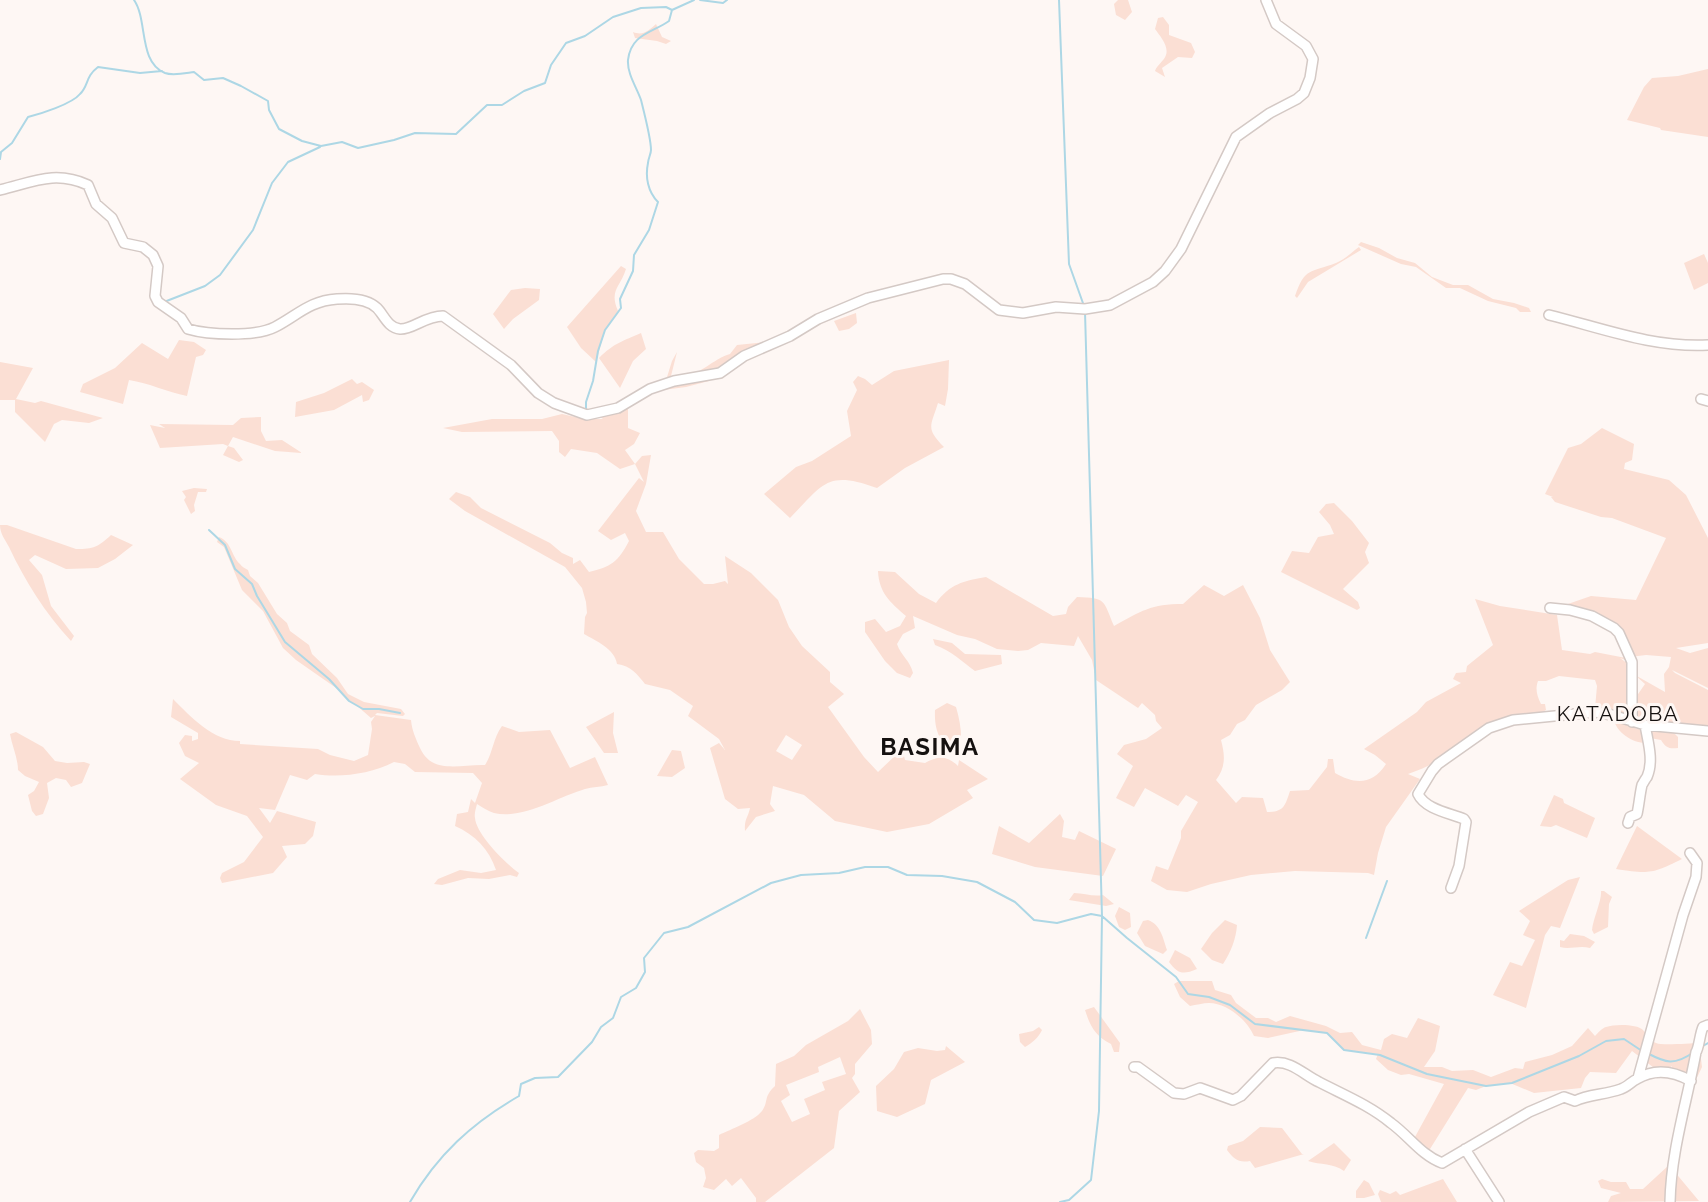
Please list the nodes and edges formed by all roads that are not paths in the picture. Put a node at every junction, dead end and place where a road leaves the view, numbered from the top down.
1 (1266, 0) edge
2 (0, 190) edge
3 (1549, 315) dead end
4 (1708, 345) edge
5 (1550, 608) dead end
6 (1632, 722) junction
7 (1645, 725) junction
8 (1708, 731) edge
9 (1628, 823) dead end
10 (1690, 854) dead end
11 (1451, 888) dead end
12 (1708, 1025) edge
13 (1134, 1067) dead end
14 (1638, 1077) junction
15 (1691, 1081) junction
16 (1466, 1149) junction
17 (1499, 1202) edge
18 (1670, 1202) edge

1 - 2 street
3 - 4 street
5 - 6 street
6 - 7 street
6 - 11 street
7 - 8 street
7 - 9 street
10 - 14 street
12 - 15 street
13 - 16 street
14 - 15 street
14 - 16 street
15 - 18 street
16 - 17 street

